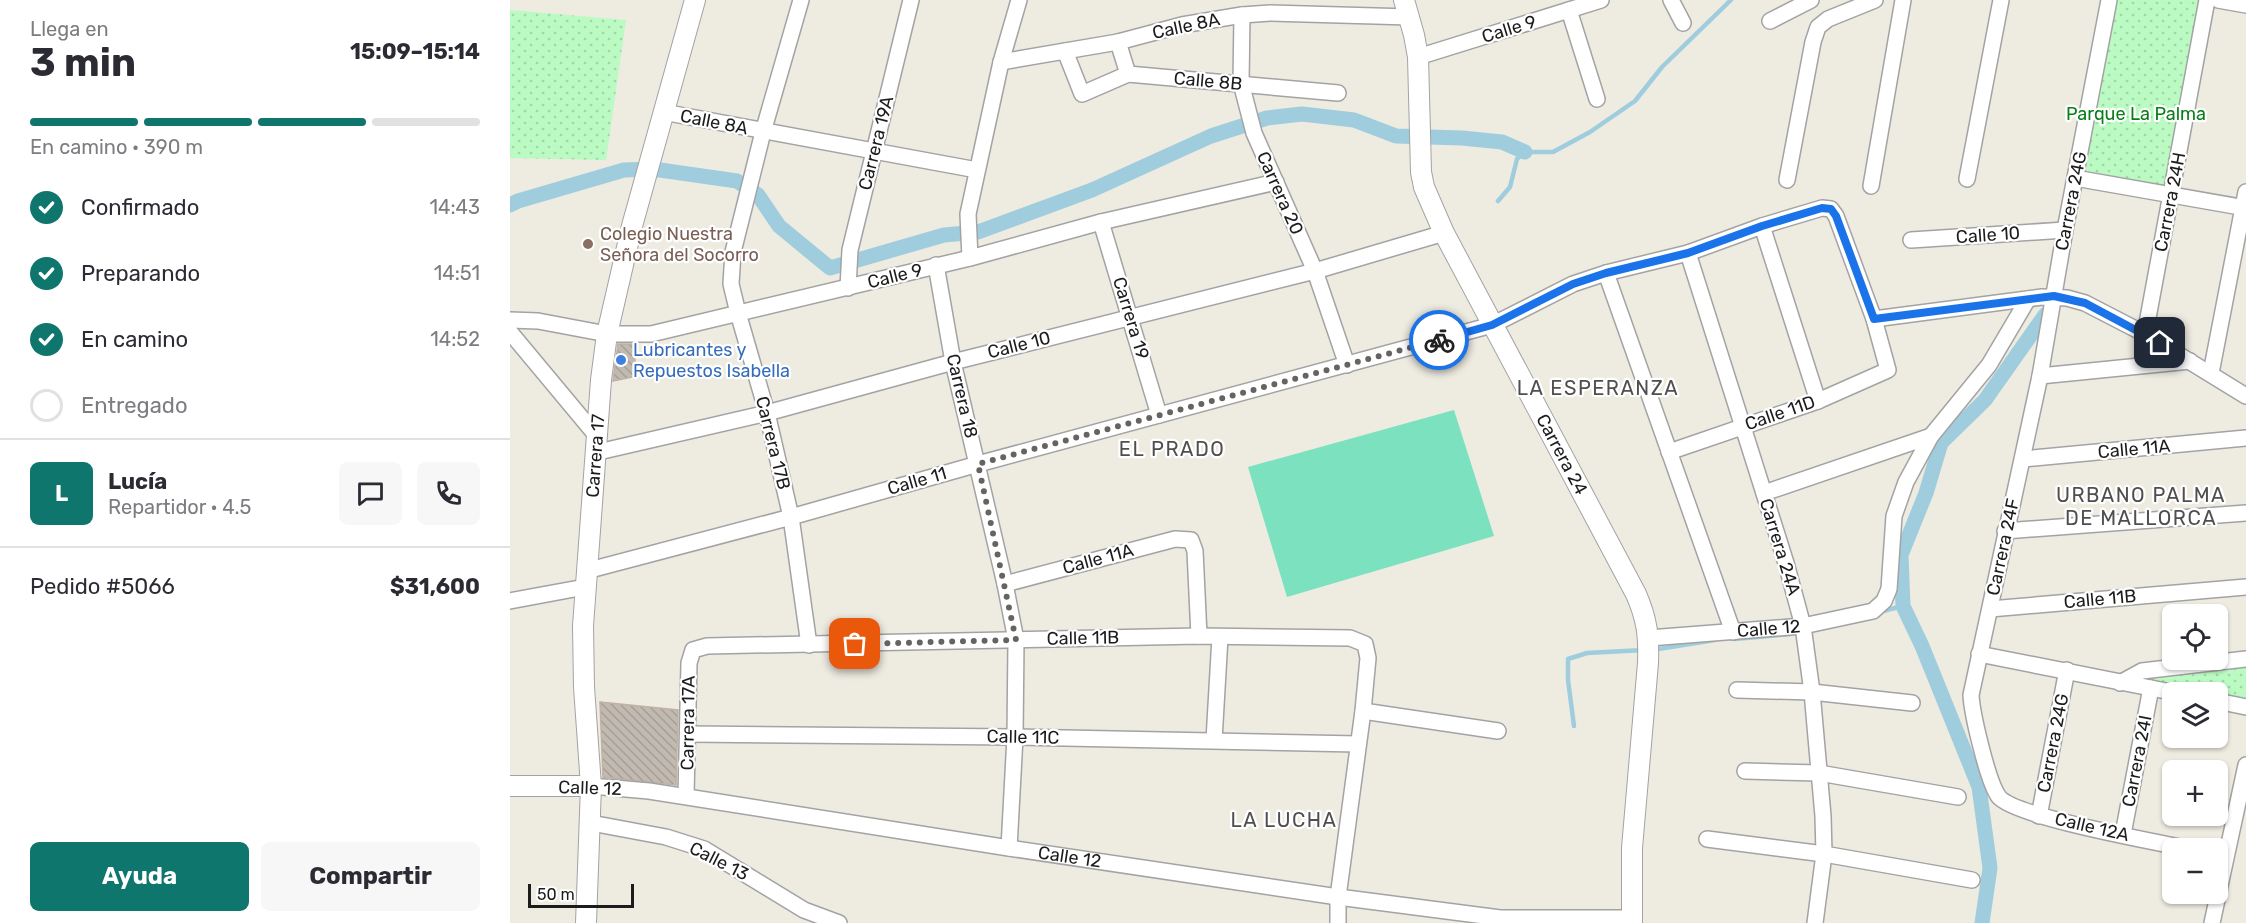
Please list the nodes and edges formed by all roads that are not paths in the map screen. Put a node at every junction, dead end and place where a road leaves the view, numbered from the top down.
1 (695, 0) edge
2 (801, 0) edge
3 (911, 0) edge
4 (1019, 0) edge
5 (1601, 0) edge
6 (1671, 0) edge
7 (1811, 0) edge
8 (1875, 0) edge
9 (1903, 0) edge
10 (2001, 0) edge
11 (2109, 0) edge
12 (2207, 0) edge
13 (2218, 0) edge
14 (2246, 5) edge
15 (1305, 7) edge
16 (1407, 8) edge
17 (1569, 10) junction
18 (1242, 15) junction
19 (1770, 21) dead end
20 (1683, 23) dead end
21 (1118, 42) junction
22 (1065, 51) junction
23 (1418, 57) junction
24 (1001, 62) junction
25 (1128, 74) junction
26 (1240, 83) junction
27 (1338, 93) dead end
28 (1597, 99) dead end
29 (663, 112) junction
30 (763, 132) junction
31 (873, 152) junction
32 (977, 170) junction
33 (2075, 178) junction
34 (1967, 179) dead end
35 (1787, 180) dead end
36 (1276, 182) junction
37 (1871, 186) dead end
38 (2171, 195) junction
39 (2245, 202) edge
40 (1101, 222) junction
41 (1762, 226) junction
42 (2065, 230) junction
43 (1444, 233) junction
44 (1911, 240) dead end
45 (1688, 253) junction
46 (970, 258) junction
47 (936, 266) junction
48 (1315, 271) junction
49 (1606, 273) junction
50 (848, 288) junction
51 (2054, 296) junction
52 (2028, 299) junction
53 (738, 313) junction
54 (1130, 316) junction
55 (1874, 319) junction
56 (510, 320) edge
57 (1492, 325) junction
58 (510, 332) edge
59 (607, 334) junction
60 (2145, 334) junction
61 (2190, 361) junction
62 (953, 362) junction
63 (1347, 365) junction
64 (2211, 373) junction
65 (2040, 376) junction
66 (2246, 396) edge
67 (1818, 400) junction
68 (767, 413) junction
69 (1160, 415) junction
70 (1742, 427) junction
71 (1931, 435) junction
72 (2246, 438) edge
73 (595, 444) junction
74 (1669, 452) junction
75 (2023, 459) junction
76 (978, 464) junction
77 (1764, 493) junction
78 (2246, 513) edge
79 (791, 517) junction
80 (2006, 531) junction
81 (585, 579) junction
82 (1005, 584) junction
83 (2246, 587) edge
84 (510, 600) edge
85 (1990, 609) junction
86 (1803, 626) junction
87 (1733, 632) junction
88 (1199, 636) junction
89 (1220, 637) junction
90 (1016, 640) junction
91 (809, 645) junction
92 (1649, 649) junction
93 (693, 651) joint
94 (1979, 654) junction
95 (2246, 659) edge
96 (2067, 670) junction
97 (2120, 683) junction
98 (2151, 688) junction
99 (1737, 690) dead end
100 (2162, 690) edge
101 (1812, 692) junction
102 (1912, 703) dead end
103 (2228, 703) edge
104 (2246, 707) edge
105 (1363, 711) junction
106 (1498, 731) dead end
107 (688, 734) junction
108 (1015, 737) junction
109 (1214, 740) junction
110 (1358, 744) junction
111 (2246, 765) edge
112 (1745, 771) dead end
113 (1819, 773) junction
114 (510, 786) edge
115 (591, 786) junction
116 (686, 796) junction
117 (1998, 796) joint
118 (1958, 797) dead end
119 (2242, 808) edge
120 (2040, 816) junction
121 (591, 823) junction
122 (2123, 834) junction
123 (1707, 838) dead end
124 (2228, 842) edge
125 (2162, 843) edge
126 (1009, 848) junction
127 (1824, 854) junction
128 (1972, 880) dead end
129 (1338, 897) junction
130 (2215, 904) edge
131 (1632, 920) edge
132 (586, 923) edge
133 (839, 923) edge
134 (1338, 923) edge
135 (1815, 923) edge
136 (2212, 923) edge

1 - 29 street, Carrera 17
2 - 30 street, Carrera 17B
3 - 31 street, Carrera 19A
4 - 24 street
5 - 17 street, Calle 9
6 - 20 street
7 - 19 street
8 - 35 street
9 - 37 street
10 - 34 street
11 - 33 street, Carrera 24G
12 - 38 street, Carrera 24H
13 - 14 street
15 - 16 street, Calle 8A
15 - 18 street, Calle 8A
16 - 23 street, Carrera 24
17 - 23 street, Calle 9
17 - 28 street
18 - 21 street, Calle 8A
18 - 26 street, Carrera 20
21 - 22 street, Calle 8A
21 - 25 street
22 - 24 street, Calle 8A
22 - 25 street, Calle 8B
23 - 43 street, Carrera 24
24 - 32 street
25 - 26 street, Calle 8B
26 - 27 street, Calle 8B
26 - 36 street, Carrera 20
29 - 30 street, Calle 8A
29 - 59 street, Carrera 17
30 - 31 street, Calle 8A
30 - 53 street, Carrera 17B
31 - 32 street, Calle 8A
31 - 50 street, Carrera 19A
32 - 46 street
33 - 38 street
33 - 42 street, Carrera 24G
36 - 40 street, Calle 9
36 - 48 street, Carrera 20
38 - 39 street
38 - 60 street, Carrera 24H
39 - 64 street
40 - 46 street, Calle 9
40 - 54 street, Carrera 19
41 - 45 street, Calle 11
41 - 55 street, Calle 11
41 - 67 street
42 - 44 street, Calle 10
42 - 51 street, Carrera 24G
43 - 48 street, Calle 10
43 - 57 street, Carrera 24
45 - 49 street, Calle 11
45 - 70 street, Carrera 24A
46 - 47 street, Calle 9
47 - 50 street, Calle 9
47 - 62 street, Carrera 18
48 - 54 street, Calle 10
48 - 63 street, Carrera 20
49 - 57 street, Calle 11
49 - 74 street
50 - 53 street, Calle 9
51 - 52 street
51 - 60 street
51 - 65 street, Carrera 24F
52 - 55 street
52 - 71 street
53 - 59 street, Calle 9
53 - 68 street, Carrera 17B
54 - 62 street, Calle 10
54 - 69 street, Carrera 19
55 - 67 street, Calle 11D
56 - 59 street, Calle 9
57 - 63 street, Calle 11
57 - 92 street, Carrera 24
58 - 73 street
59 - 73 street, Carrera 17
60 - 61 street
61 - 64 street
61 - 65 street
62 - 68 street, Calle 10
62 - 76 street, Carrera 18
63 - 69 street, Calle 11
64 - 66 street
65 - 75 street, Carrera 24F
67 - 70 street, Calle 11D
68 - 73 street, Calle 10
68 - 79 street, Carrera 17B
69 - 76 street, Calle 11
70 - 74 street, Calle 11D
70 - 77 street, Carrera 24A
71 - 77 street
71 - 86 street, Calle 12
72 - 75 street, Calle 11A
73 - 81 street, Carrera 17
74 - 87 street
75 - 80 street, Carrera 24F
76 - 79 street, Calle 11
76 - 82 street, Carrera 18
77 - 86 street, Carrera 24A
78 - 80 street
79 - 81 street, Calle 11
79 - 91 street, Carrera 17B
80 - 85 street, Carrera 24F
81 - 84 street, Calle 11
81 - 115 street, Carrera 17
82 - 88 street, Calle 11A
82 - 90 street, Carrera 18
83 - 85 street, Calle 11B
85 - 94 street, Carrera 24F
86 - 87 street, Calle 12
86 - 101 street, Carrera 24A
87 - 92 street, Calle 12
88 - 89 street, Calle 11B
88 - 90 street, Calle 11B
89 - 105 street, Calle 11B
89 - 109 street
90 - 91 street, Calle 11B
90 - 108 street, Carrera 18
91 - 93 street, Calle 11B
92 - 131 street, Carrera 24
93 - 107 street, Carrera 17A
94 - 96 street
94 - 117 street, Carrera 24F
95 - 97 street
96 - 97 street
96 - 120 street, Carrera 24G
97 - 98 street
98 - 100 street
98 - 122 street, Carrera 24I
99 - 101 street
101 - 102 street
101 - 113 street, Carrera 24A
103 - 104 street
105 - 106 street
105 - 110 street
107 - 108 street, Calle 11C
107 - 116 street, Carrera 17A
108 - 109 street, Calle 11C
108 - 126 street, Carrera 18
109 - 110 street, Calle 11C
110 - 129 street
111 - 119 street
112 - 113 street
113 - 118 street
113 - 127 street, Carrera 24A
114 - 115 street, Calle 12
115 - 116 street, Calle 12
115 - 121 street, Carrera 17
116 - 126 street, Calle 12
117 - 120 street, Calle 12A
119 - 124 street
120 - 122 street, Calle 12A
121 - 132 street, Carrera 17
121 - 133 street, Calle 13
122 - 125 street, Calle 12A
123 - 127 street
126 - 129 street, Calle 12
127 - 128 street
127 - 135 street, Carrera 24A
129 - 131 street, Calle 12
129 - 134 street
130 - 136 street

